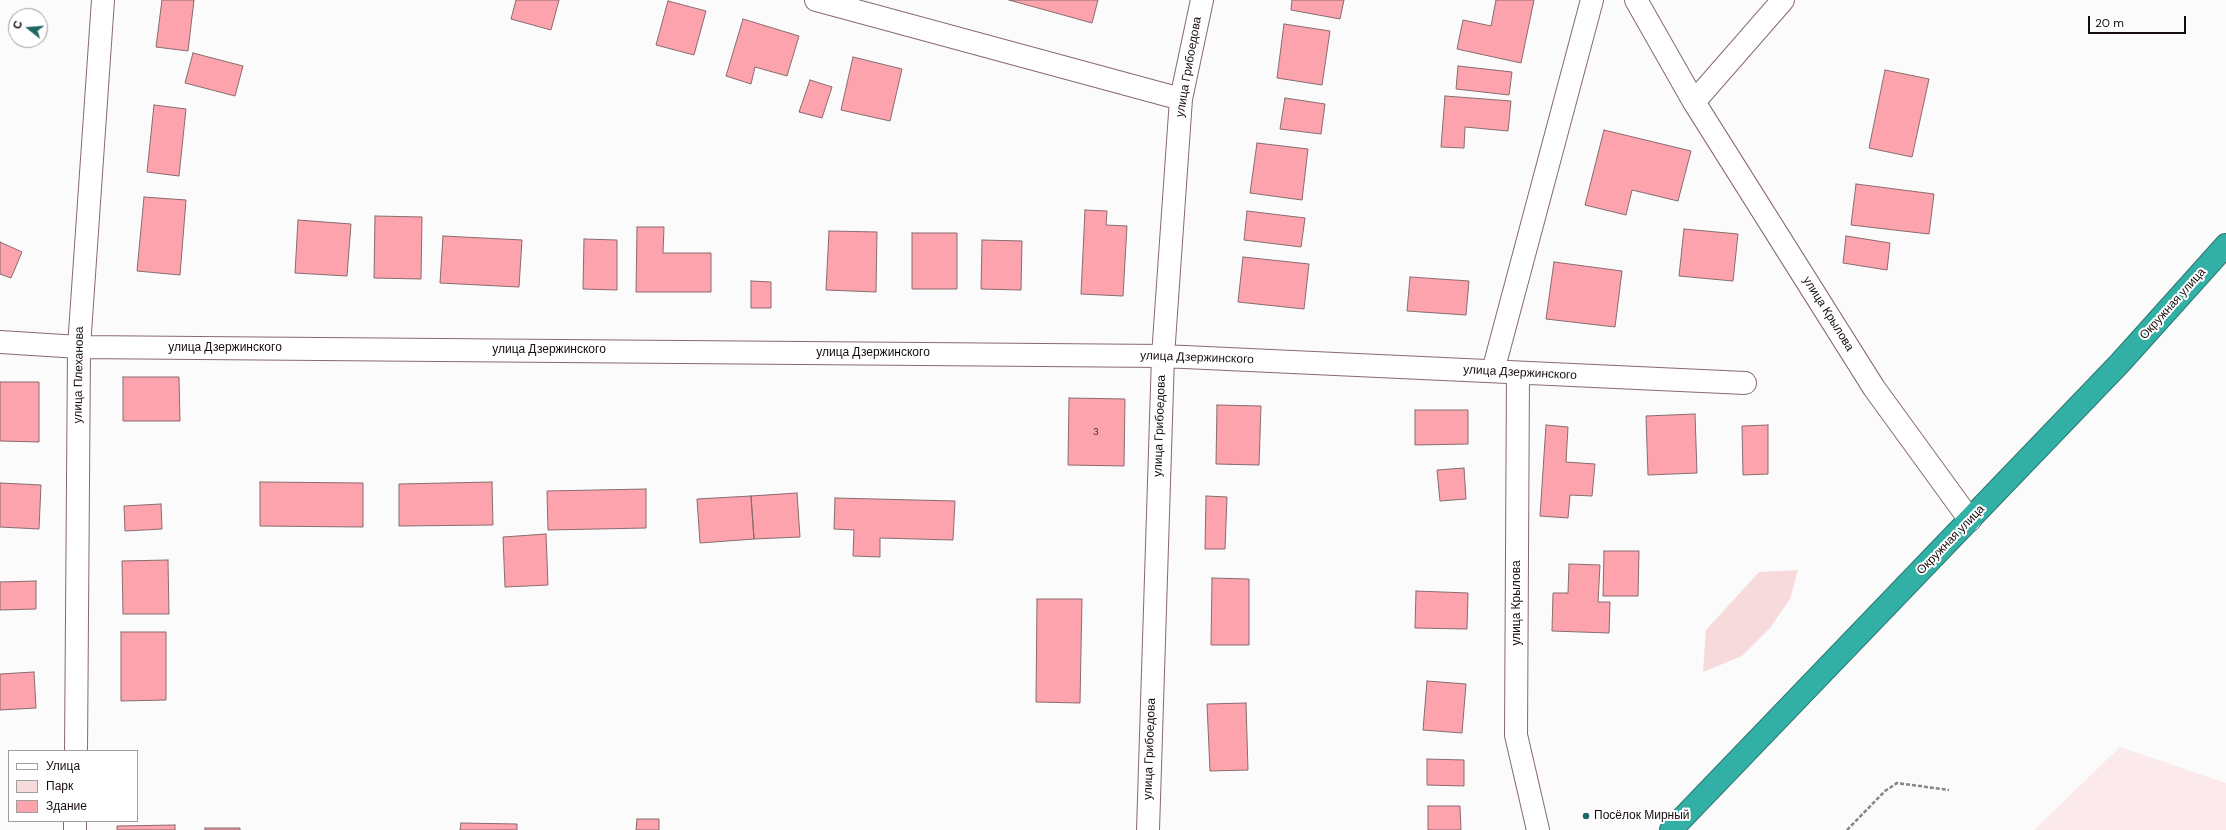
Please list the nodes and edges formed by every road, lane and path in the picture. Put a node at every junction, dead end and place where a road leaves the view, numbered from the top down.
1 (103, 0) edge
2 (816, 0) edge
3 (1202, 0) edge
4 (1592, 0) edge
5 (1636, 0) edge
6 (1782, 0) edge
7 (1181, 99) junction
8 (1694, 102) junction
9 (2226, 245) edge
10 (0, 342) edge
11 (79, 346) junction
12 (1162, 356) junction
13 (1493, 371) junction
14 (1518, 373) junction
15 (1745, 383) dead end
16 (1970, 520) junction
17 (76, 750) edge
18 (1948, 790) dead end
19 (1148, 830) edge
20 (1538, 830) edge
21 (1671, 830) edge
22 (1847, 830) edge

1 - 11 street, улица Плеханова
2 - 7 street
3 - 7 street, улица Грибоедова
4 - 13 street
5 - 8 street, улица Крылова
6 - 8 street
7 - 12 street, улица Грибоедова
8 - 16 street, улица Крылова
9 - 16 highway, Окружная улица
10 - 11 street, улица Дзержинского
11 - 12 street, улица Дзержинского
11 - 17 street, улица Плеханова
12 - 13 street, улица Дзержинского
12 - 19 street, улица Грибоедова
13 - 14 street, улица Дзержинского
14 - 15 street, улица Дзержинского
14 - 20 street, улица Крылова
16 - 21 highway, Окружная улица
18 - 22 path

